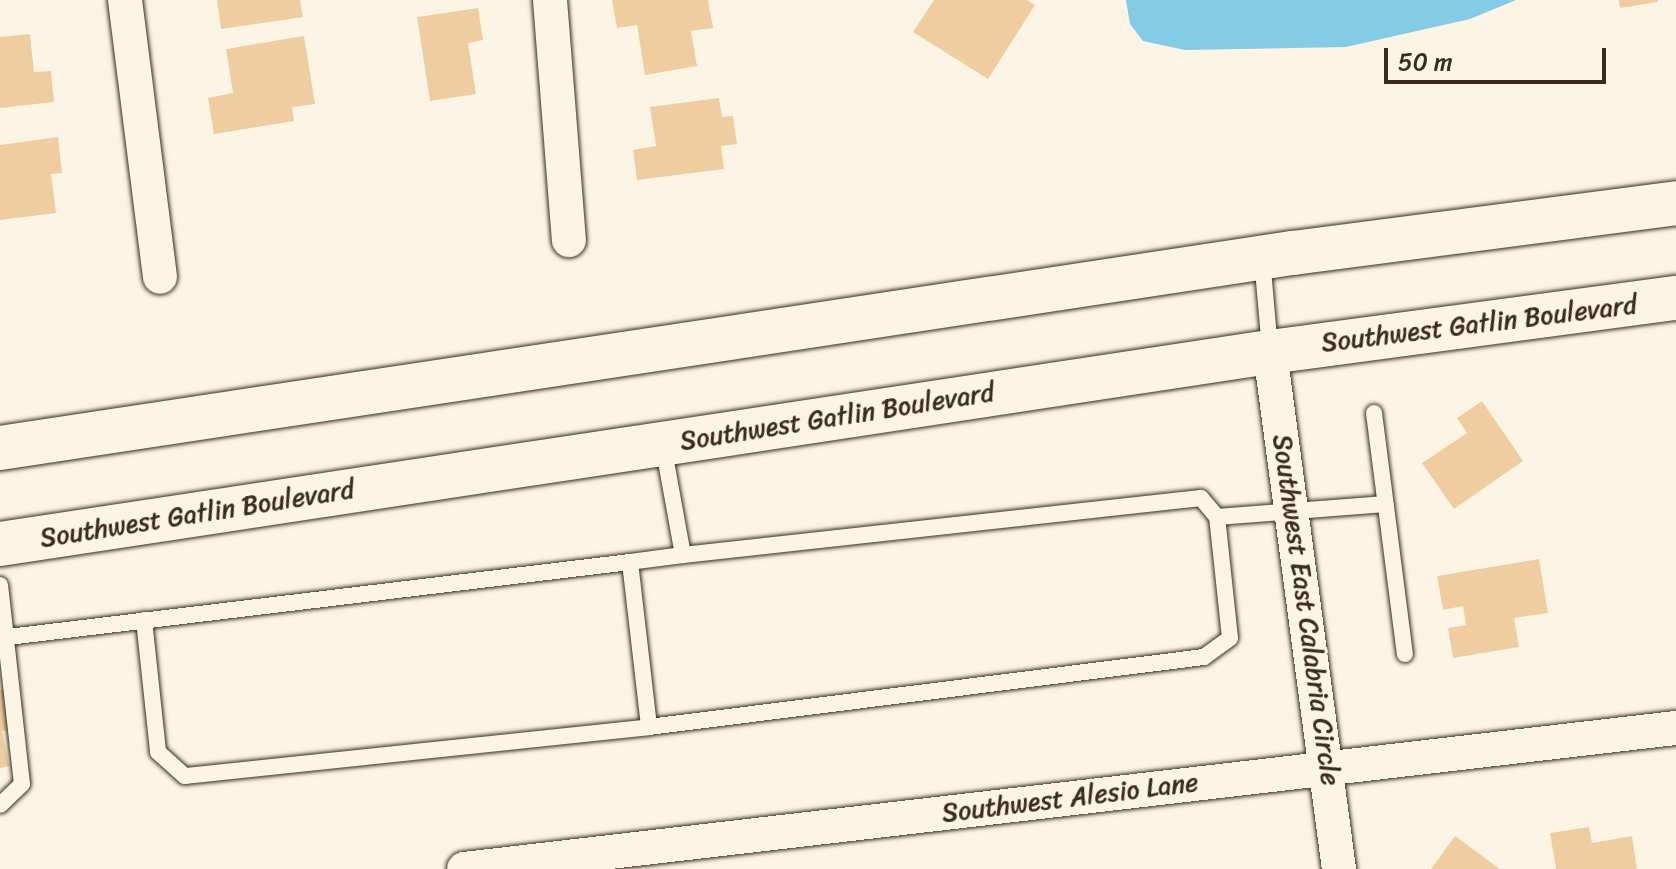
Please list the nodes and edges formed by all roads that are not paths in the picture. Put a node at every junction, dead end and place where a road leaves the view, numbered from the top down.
1 (125, 0) edge
2 (550, 0) edge
3 (1676, 203) edge
4 (569, 240) dead end
5 (1262, 257) junction
6 (160, 277) dead end
7 (1676, 298) edge
8 (1270, 352) junction
9 (1374, 413) dead end
10 (663, 444) junction
11 (0, 448) edge
12 (1385, 504) junction
13 (1293, 507) junction
14 (1217, 517) junction
15 (0, 544) edge
16 (683, 555) junction
17 (630, 562) junction
18 (0, 585) edge
19 (144, 620) junction
20 (2, 638) edge
21 (1405, 654) dead end
22 (649, 727) junction
23 (1676, 728) edge
24 (1328, 768) junction
25 (0, 805) edge
26 (464, 869) edge
27 (1339, 869) edge

1 - 6 street
2 - 4 street
3 - 5 main road
5 - 8 lane
5 - 11 main road
7 - 8 main road, Southwest Gatlin Boulevard
8 - 10 main road, Southwest Gatlin Boulevard
8 - 13 street, Southwest East Calabria Circle
9 - 12 lane
10 - 15 main road, Southwest Gatlin Boulevard
10 - 16 lane
12 - 13 lane
12 - 21 lane
13 - 14 lane
13 - 24 street, Southwest East Calabria Circle
14 - 16 lane
14 - 22 lane
16 - 17 lane
17 - 19 lane
17 - 22 lane
18 - 20 lane
19 - 20 lane
19 - 22 lane
20 - 25 lane
23 - 24 street, Southwest Alesio Lane
24 - 26 street, Southwest Alesio Lane
24 - 27 street, Southwest East Calabria Circle

